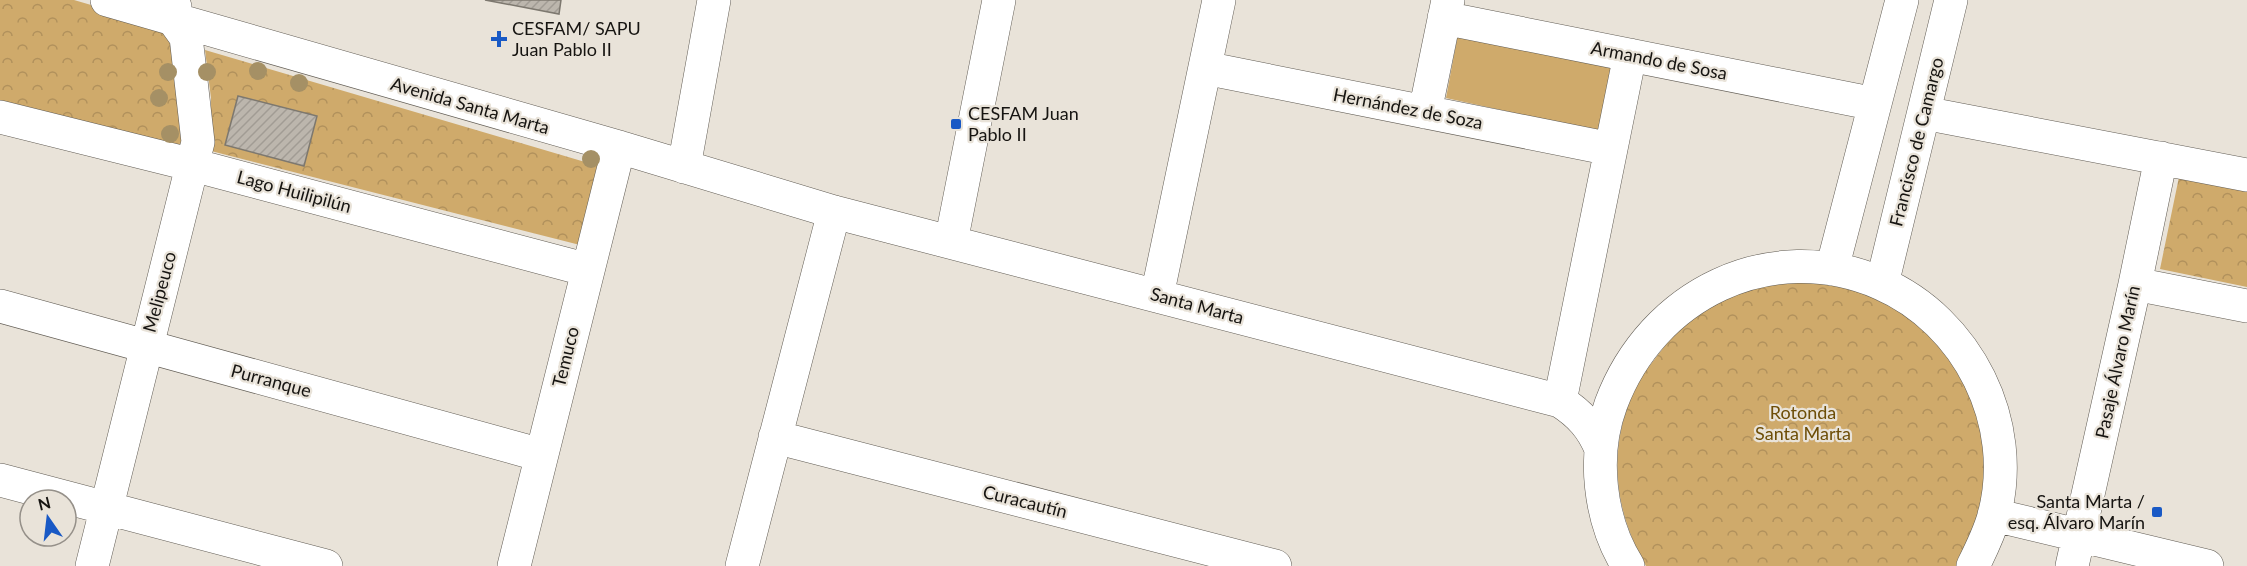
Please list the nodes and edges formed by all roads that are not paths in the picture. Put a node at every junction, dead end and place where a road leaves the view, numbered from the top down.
1 (106, 0) edge
2 (714, 0) edge
3 (999, 0) edge
4 (1219, 0) edge
5 (1902, 0) edge
6 (1951, 0) edge
7 (1446, 9) edge
8 (175, 10) edge
9 (1630, 55) junction
10 (1205, 68) junction
11 (1875, 104) junction
12 (1425, 112) junction
13 (1924, 113) junction
14 (0, 117) edge
15 (619, 147) junction
16 (1611, 149) junction
17 (2161, 158) junction
18 (193, 165) junction
19 (684, 167) junction
20 (2247, 175) edge
21 (834, 212) junction
22 (951, 242) junction
23 (1832, 269) junction
24 (588, 270) junction
25 (1882, 284) junction
26 (2135, 284) junction
27 (1157, 296) junction
28 (0, 306) edge
29 (2247, 306) edge
30 (146, 347) junction
31 (1618, 386) junction
32 (1560, 401) junction
33 (775, 437) junction
34 (1601, 449) junction
35 (542, 455) junction
36 (0, 480) edge
37 (106, 508) junction
38 (1994, 515) junction
39 (2076, 550) edge
40 (1265, 565) edge
41 (92, 566) edge
42 (327, 566) edge
43 (514, 566) edge
44 (742, 566) edge
45 (1628, 566) edge
46 (1973, 566) edge
47 (2207, 566) edge

1 - 8 street, Avenida Santa Marta
2 - 19 street
3 - 22 street
4 - 10 street
5 - 11 street
6 - 13 street, Francisco de Camargo
7 - 9 street, Armando de Sosa
7 - 12 street
8 - 15 street, Avenida Santa Marta
8 - 18 street, Melipeuco
9 - 11 street, Armando de Sosa
9 - 16 street
10 - 12 street, Hernández de Soza
10 - 27 street
11 - 23 street
12 - 16 street, Hernández de Soza
13 - 17 street
13 - 25 street, Francisco de Camargo
14 - 18 street, Lago Huilipilún
15 - 19 street, Avenida Santa Marta
15 - 24 street, Temuco
16 - 32 street
17 - 20 street
17 - 26 street, Pasaje Álvaro Marín
18 - 24 street, Lago Huilipilún
18 - 30 street, Melipeuco
19 - 21 street, Avenida Santa Marta
21 - 22 street, Santa Marta
21 - 33 street
22 - 27 street, Santa Marta
23 - 25 street
23 - 31 street
24 - 35 street, Temuco
25 - 38 street
26 - 29 street
26 - 39 street, Pasaje Álvaro Marín
27 - 32 street, Santa Marta
28 - 30 street, Purranque
30 - 35 street, Purranque
30 - 37 street, Melipeuco
31 - 32 street, Santa Marta
31 - 34 street
32 - 34 street, Santa Marta
33 - 40 street, Curacautín
33 - 44 street
34 - 45 street
35 - 43 street, Temuco
36 - 37 street
37 - 41 street, Melipeuco
37 - 42 street
38 - 39 street
38 - 46 street
39 - 47 street

